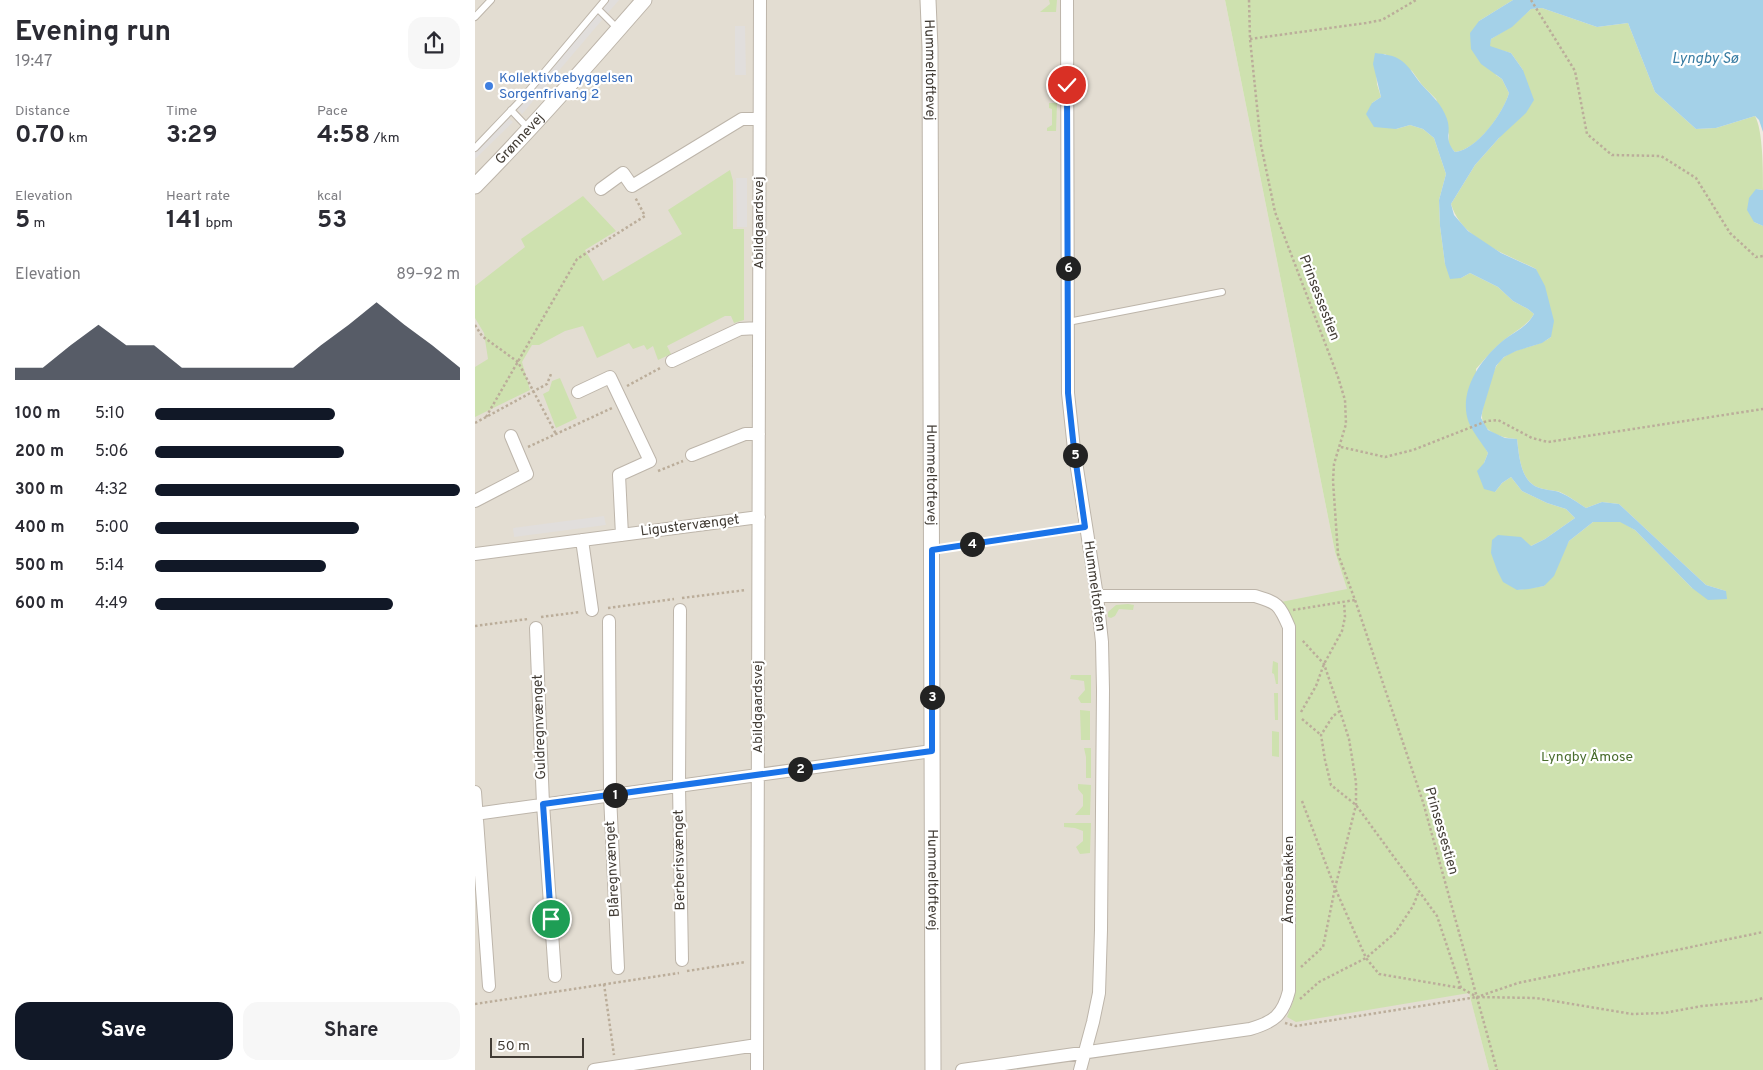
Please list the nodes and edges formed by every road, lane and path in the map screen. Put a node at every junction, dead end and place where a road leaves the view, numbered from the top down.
1 (491, 0) edge
2 (605, 0) edge
3 (644, 0) edge
4 (759, 0) edge
5 (928, 0) edge
6 (1067, 0) edge
7 (1249, 0) edge
8 (1417, 0) edge
9 (1531, 0) edge
10 (598, 9) junction
11 (475, 16) edge
12 (618, 30) junction
13 (1250, 38) junction
14 (511, 110) junction
15 (759, 119) junction
16 (530, 130) junction
17 (475, 148) edge
18 (475, 186) edge
19 (633, 186) junction
20 (601, 190) dead end
21 (1763, 256) edge
22 (1222, 292) dead end
23 (1068, 322) junction
24 (475, 325) edge
25 (759, 328) junction
26 (672, 361) joint
27 (518, 362) junction
28 (551, 374) dead end
29 (617, 391) junction
30 (535, 392) junction
31 (579, 392) dead end
32 (623, 403) junction
33 (1763, 409) edge
34 (487, 417) junction
35 (475, 423) edge
36 (556, 434) junction
37 (759, 434) junction
38 (511, 436) dead end
39 (1341, 447) junction
40 (518, 452) junction
41 (692, 454) dead end
42 (475, 502) edge
43 (759, 517) junction
44 (1085, 527) junction
45 (622, 535) junction
46 (582, 540) junction
47 (932, 550) junction
48 (475, 553) edge
49 (759, 588) junction
50 (1097, 596) junction
51 (1355, 600) junction
52 (1344, 602) junction
53 (592, 610) junction
54 (680, 610) dead end
55 (1283, 612) junction
56 (609, 621) dead end
57 (475, 626) edge
58 (536, 628) dead end
59 (1289, 630) junction
60 (1324, 664) junction
61 (1340, 710) junction
62 (1321, 735) junction
63 (932, 751) junction
64 (758, 775) junction
65 (679, 786) junction
66 (475, 792) edge
67 (1289, 793) junction
68 (610, 795) junction
69 (543, 804) junction
70 (1357, 805) junction
71 (476, 814) edge
72 (1335, 888) junction
73 (1419, 891) junction
74 (1763, 932) edge
75 (1366, 958) junction
76 (682, 960) dead end
77 (757, 961) junction
78 (618, 968) dead end
79 (555, 976) dead end
80 (1289, 977) junction
81 (604, 984) junction
82 (489, 986) dead end
83 (1461, 988) junction
84 (1477, 998) junction
85 (1763, 998) edge
86 (475, 1004) edge
87 (1285, 1006) junction
88 (1275, 1018) junction
89 (757, 1044) junction
90 (1085, 1052) junction
91 (615, 1067) junction
92 (594, 1070) edge
93 (757, 1070) edge
94 (933, 1070) edge
95 (962, 1070) edge
96 (1080, 1070) edge
97 (1497, 1070) edge

1 - 11 lane
2 - 10 lane
3 - 12 street, Grønnevej
4 - 15 street, Abildgaardsvej
5 - 47 street, Hummeltoftevej
6 - 23 street, Hummeltoften
7 - 13 path, Prinsessestien
8 - 13 path
9 - 21 path
10 - 12 lane
10 - 14 lane
12 - 16 street, Grønnevej
13 - 39 path, Prinsessestien
14 - 16 lane
14 - 17 lane
15 - 19 street
15 - 25 street, Abildgaardsvej
16 - 18 street, Grønnevej
19 - 20 street
19 - 27 path
22 - 23 lane
23 - 44 street, Hummeltoften
24 - 27 path
25 - 26 street
25 - 37 street, Abildgaardsvej
26 - 29 path
27 - 30 path
27 - 34 path
28 - 30 path
29 - 31 street
29 - 32 street, Ligustervænget
30 - 34 path
30 - 36 path
32 - 36 path
32 - 45 street, Ligustervænget
33 - 39 path
34 - 35 path
36 - 40 path
37 - 41 street
37 - 43 street, Abildgaardsvej
38 - 40 street
39 - 51 path, Prinsessestien
40 - 42 street
43 - 45 street, Ligustervænget
43 - 49 street, Abildgaardsvej
44 - 47 path
44 - 50 street, Hummeltoften
45 - 46 street, Ligustervænget
46 - 48 street, Ligustervænget
46 - 53 street
47 - 63 street, Hummeltoftevej
49 - 53 path
49 - 64 street, Abildgaardsvej
50 - 55 street
50 - 90 street, Hummeltoften
51 - 52 path
51 - 84 path, Prinsessestien
52 - 55 path
52 - 60 path
53 - 57 path
54 - 65 street, Berberisvænget
55 - 59 street, Åmosebakken
56 - 68 street, Blåregnvænget
58 - 69 street, Guldregnvænget
59 - 60 path
59 - 67 street, Åmosebakken
60 - 61 path
60 - 62 path
61 - 62 path
61 - 70 path
62 - 70 path
63 - 64 street
63 - 94 street, Hummeltoftevej
64 - 65 street
64 - 77 street, Abildgaardsvej
65 - 68 street
65 - 76 street, Berberisvænget
66 - 71 street
67 - 72 path
67 - 80 street, Åmosebakken
68 - 69 street
68 - 78 street, Blåregnvænget
69 - 71 street
69 - 79 street, Guldregnvænget
70 - 72 path
70 - 73 path
71 - 82 street
72 - 75 path
72 - 80 path
73 - 75 path
73 - 83 path
74 - 84 path
75 - 83 path
75 - 87 path
77 - 81 path
77 - 89 street, Abildgaardsvej
80 - 87 street, Åmosebakken
81 - 86 path
81 - 91 path
83 - 84 path
84 - 85 path
84 - 88 path
84 - 97 path, Prinsessestien
87 - 88 street
88 - 90 street
89 - 91 street
89 - 93 street, Abildgaardsvej
90 - 95 street
90 - 96 street, Hummeltoften
91 - 92 street

